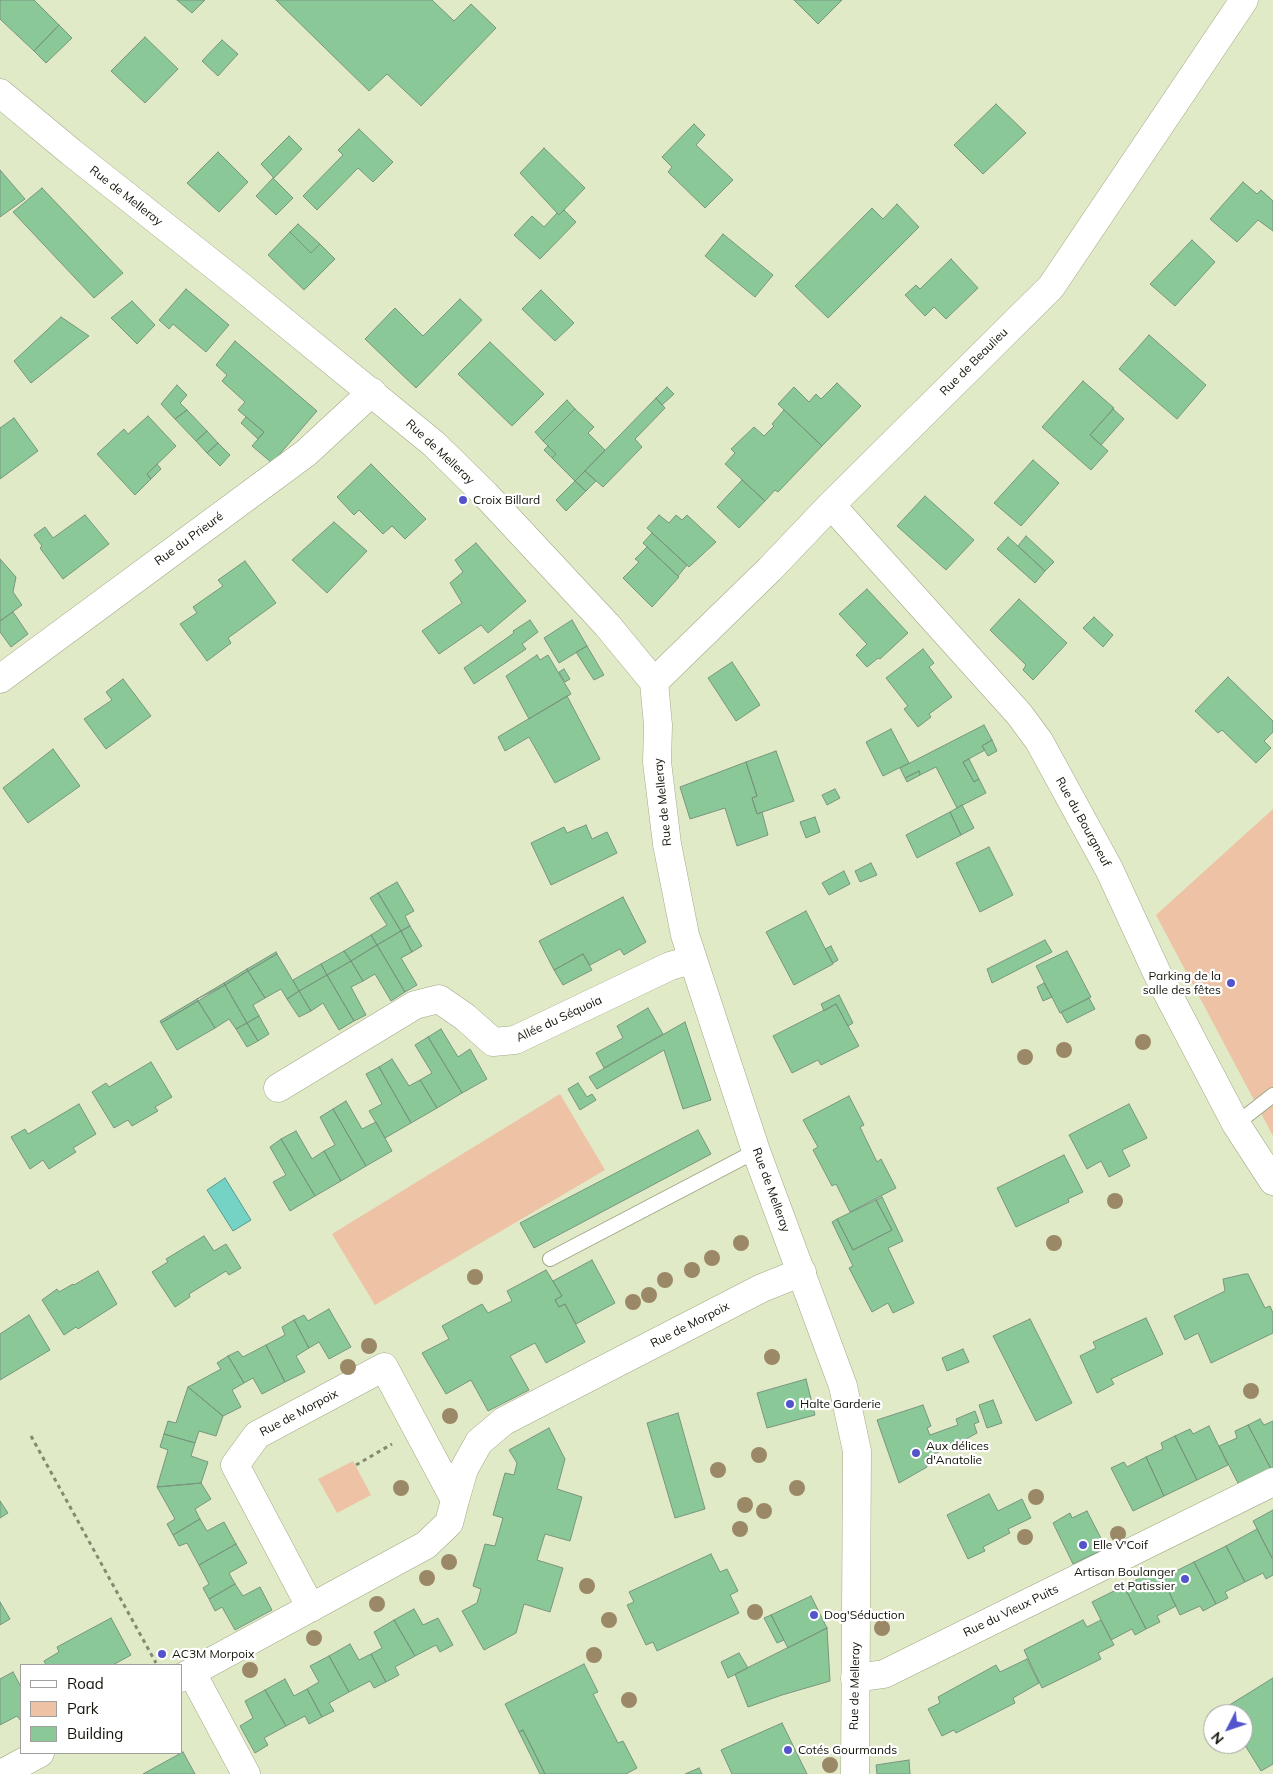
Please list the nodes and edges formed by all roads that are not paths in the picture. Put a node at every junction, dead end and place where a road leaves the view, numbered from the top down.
1 (1244, 0) edge
2 (0, 93) edge
3 (372, 392) junction
4 (831, 505) junction
5 (0, 679) edge
6 (654, 682) junction
7 (692, 960) junction
8 (278, 1088) dead end
9 (1273, 1095) edge
10 (1236, 1124) junction
11 (756, 1151) junction
12 (1273, 1181) edge
13 (550, 1259) dead end
14 (802, 1272) junction
15 (1273, 1482) edge
16 (455, 1500) junction
17 (311, 1608) junction
18 (187, 1676) edge
19 (855, 1678) junction
20 (38, 1754) edge
21 (1, 1774) edge
22 (246, 1774) edge
23 (855, 1774) edge

1 - 4 street, Rue de Beaulieu
2 - 3 street, Rue de Melleray
3 - 5 street, Rue du Prieuré
3 - 6 street, Rue de Melleray
4 - 6 street, Rue de Beaulieu
4 - 10 street, Rue du Bourgneuf
6 - 7 street, Rue de Melleray
7 - 8 street, Allée du Séquoia
7 - 11 street, Rue de Melleray
9 - 10 lane
10 - 12 street, Rue du Bourgneuf
11 - 13 lane
11 - 14 street, Rue de Melleray
14 - 16 street, Rue de Morpoix
14 - 19 street, Rue de Melleray
15 - 19 street, Rue du Vieux Puits
16 - 17 street, Rue de Morpoix
16 - 17 street, Rue de Morpoix
17 - 18 street, Rue de Morpoix
18 - 22 street
19 - 23 street, Rue de Melleray
20 - 21 street

